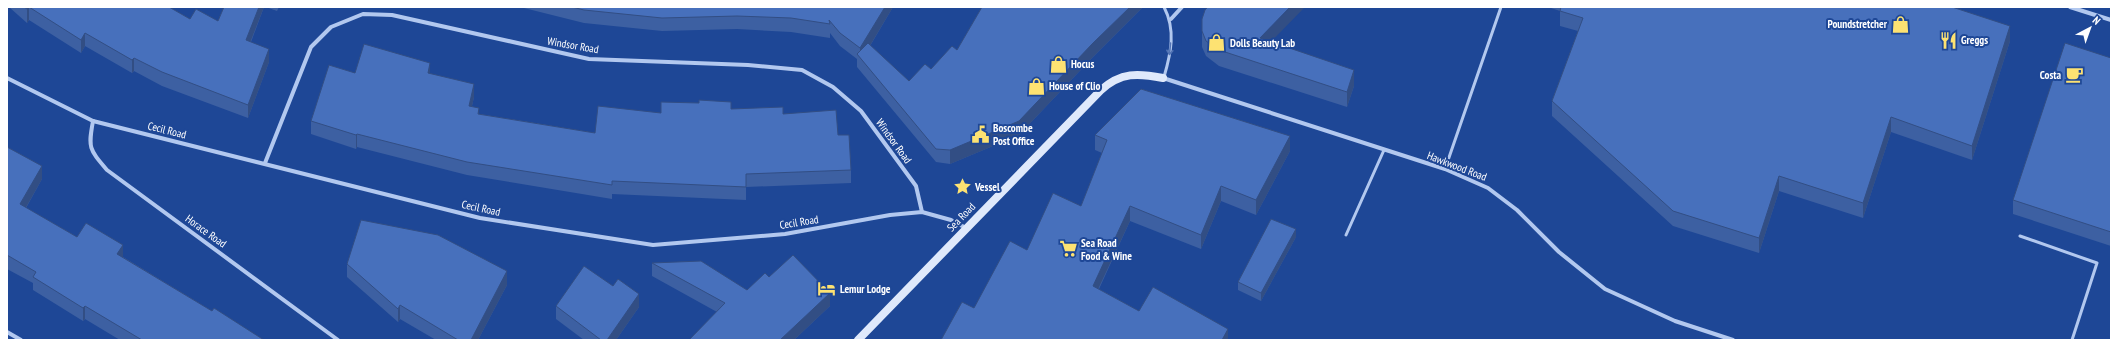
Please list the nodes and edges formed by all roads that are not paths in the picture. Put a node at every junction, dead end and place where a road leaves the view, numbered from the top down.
1 (1164, 7) edge
2 (1501, 7) edge
3 (2070, 7) edge
4 (1181, 8) edge
5 (1171, 19) junction
6 (2111, 20) edge
7 (7, 78) edge
8 (1163, 78) junction
9 (93, 121) junction
10 (1384, 150) junction
11 (265, 163) junction
12 (1445, 169) junction
13 (922, 212) junction
14 (966, 228) junction
15 (1346, 235) dead end
16 (2020, 236) dead end
17 (7, 332) edge
18 (860, 339) edge
19 (21, 340) edge
20 (338, 340) edge
21 (1733, 340) edge
22 (2072, 340) edge

1 - 5 lane
2 - 12 lane
3 - 6 street
4 - 5 street
5 -> 8 lane
7 - 9 street, Cecil Road
8 - 10 street, Hawkwood Road
8 - 14 street, Sea Road
9 - 11 street, Cecil Road
9 - 20 street, Horace Road
10 - 12 street, Hawkwood Road
10 - 15 lane
11 - 13 street, Cecil Road
11 - 13 street, Windsor Road
12 - 21 street, Hawkwood Road
13 - 14 street, Cecil Road
14 - 18 street, Sea Road
16 - 22 lane
17 - 19 street

